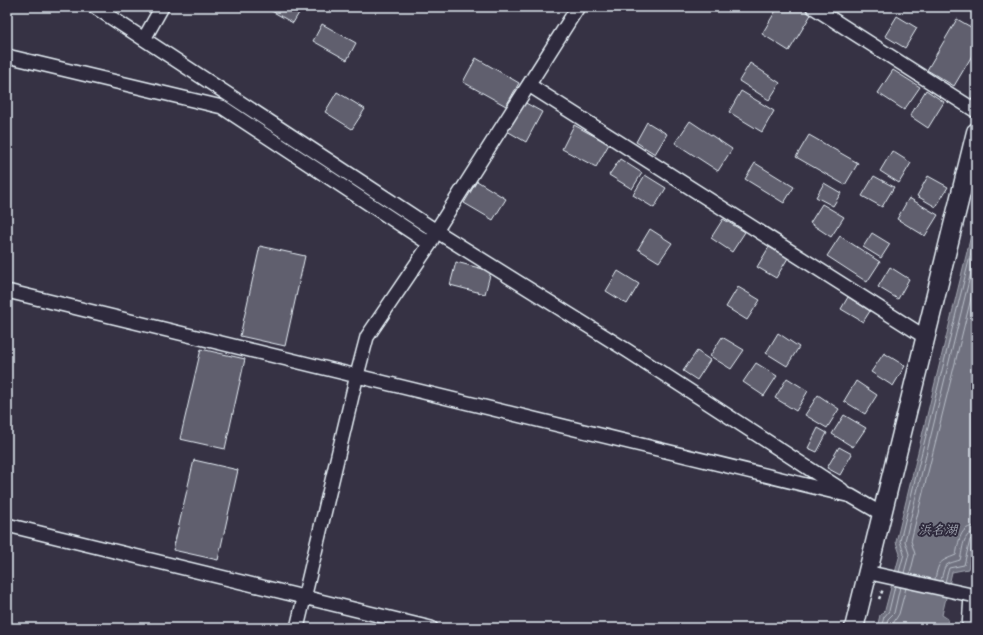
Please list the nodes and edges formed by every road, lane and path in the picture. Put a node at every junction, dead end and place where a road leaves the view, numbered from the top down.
1 (95, 7) edge
2 (162, 7) edge
3 (578, 7) edge
4 (813, 7) edge
5 (144, 39) junction
6 (7, 56) edge
7 (529, 85) junction
8 (976, 111) edge
9 (976, 132) edge
10 (436, 231) junction
11 (430, 244) junction
12 (7, 291) edge
13 (925, 337) junction
14 (357, 375) junction
15 (851, 496) junction
16 (882, 514) junction
17 (7, 524) edge
18 (871, 574) junction
19 (974, 595) edge
20 (305, 597) junction
21 (298, 628) edge
22 (431, 628) edge
23 (854, 628) edge
24 (969, 628) edge

1 - 5 street
2 - 5 street
3 - 7 street
4 - 8 street
5 - 10 street
6 - 11 street
7 - 10 street
7 - 13 street
9 - 13 street
10 - 11 street
10 - 15 street
11 - 14 street
12 - 14 street
13 - 16 street
14 - 15 street
14 - 20 street
15 - 16 street
16 - 18 street
17 - 20 street
18 - 19 street, bridge
18 - 23 street
19 - 24 street
20 - 21 street
20 - 22 street

